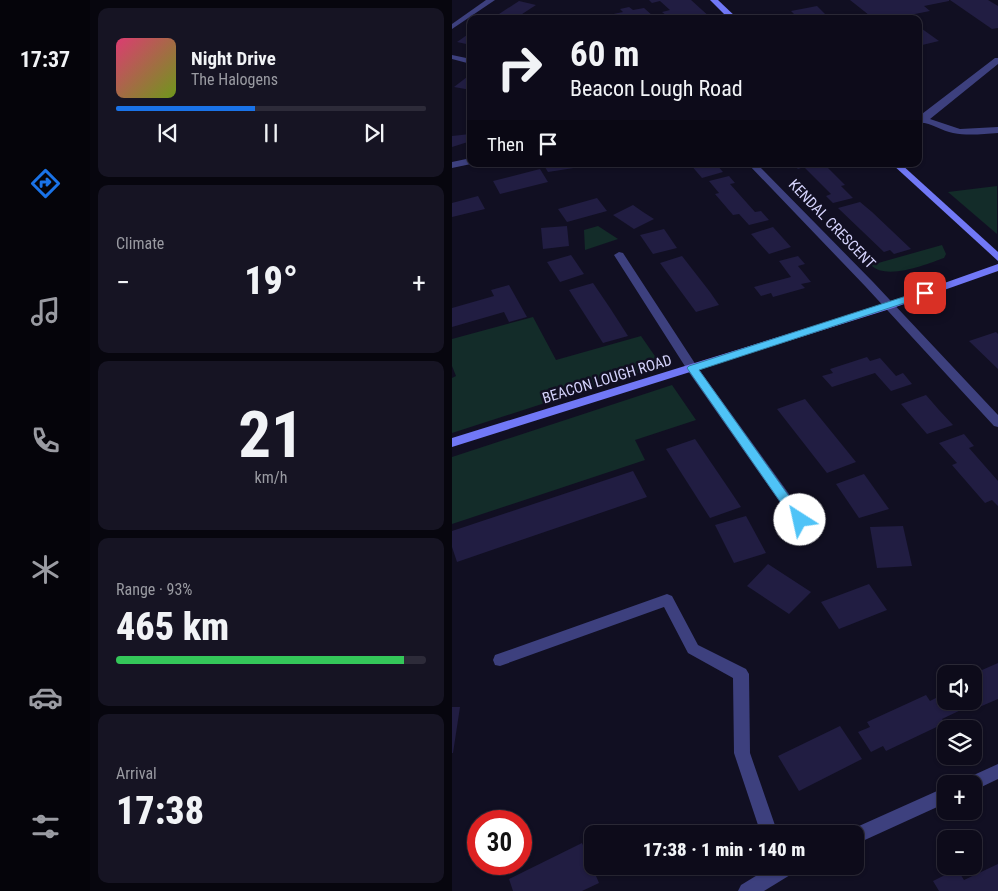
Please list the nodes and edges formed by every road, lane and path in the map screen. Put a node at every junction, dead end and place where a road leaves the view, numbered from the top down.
1 (491, 0) edge
2 (714, 0) edge
3 (469, 15) edge
4 (730, 15) edge
5 (467, 17) edge
6 (452, 27) edge
7 (452, 57) edge
8 (998, 60) edge
9 (467, 61) edge
10 (922, 118) edge
11 (922, 119) edge
12 (998, 130) edge
13 (467, 162) edge
14 (452, 165) edge
15 (755, 167) edge
16 (899, 167) edge
17 (619, 255) dead end
18 (998, 258) edge
19 (998, 267) edge
20 (889, 306) junction
21 (692, 368) junction
22 (998, 423) edge
23 (452, 443) edge
24 (800, 520) dead end
25 (500, 660) dead end
26 (996, 776) edge
27 (982, 780) edge
28 (937, 799) edge
29 (767, 825) edge
30 (864, 832) edge
31 (772, 875) edge
32 (747, 891) edge

1 - 3 street
2 - 4 street
5 - 6 street
7 - 9 street
8 - 10 street
11 - 12 street
13 - 14 street
15 - 20 street, KENDAL CRESCENT
16 - 18 street
17 - 21 street
19 - 20 street, BEACON LOUGH ROAD
20 - 21 street, BEACON LOUGH ROAD
20 - 22 street, KENDAL CRESCENT
21 - 23 street, BEACON LOUGH ROAD
21 - 24 street
25 - 29 street
26 - 27 street
28 - 30 street
31 - 32 street

